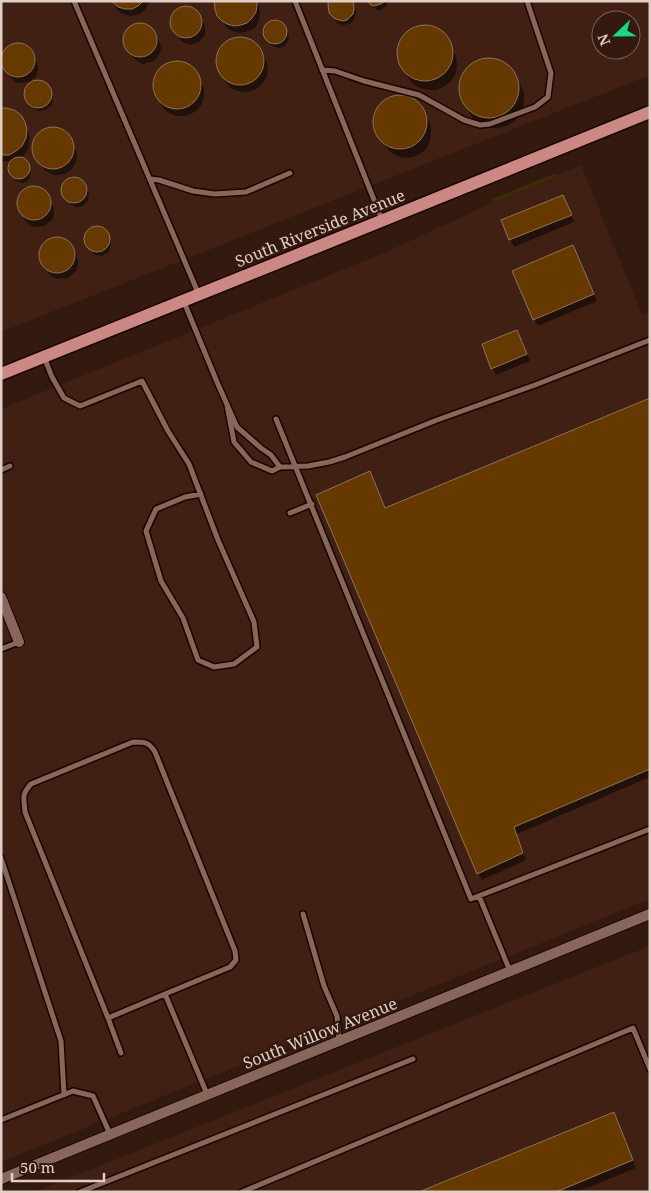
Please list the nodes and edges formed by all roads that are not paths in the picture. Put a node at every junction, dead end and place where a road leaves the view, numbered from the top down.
1 (74, 1) edge
2 (295, 1) edge
3 (527, 1) edge
4 (322, 70) junction
5 (650, 112) edge
6 (290, 173) dead end
7 (150, 179) junction
8 (382, 220) junction
9 (200, 295) junction
10 (184, 301) junction
11 (650, 340) edge
12 (44, 357) junction
13 (1, 374) edge
14 (227, 405) junction
15 (276, 419) dead end
16 (10, 466) dead end
17 (280, 467) junction
18 (296, 467) junction
19 (1, 470) edge
20 (201, 494) junction
21 (312, 504) junction
22 (290, 513) dead end
23 (1, 597) edge
24 (19, 642) joint
25 (1, 649) edge
26 (650, 829) edge
27 (1, 858) edge
28 (479, 896) junction
29 (303, 914) dead end
30 (650, 914) edge
31 (510, 971) junction
32 (165, 994) junction
33 (108, 1018) junction
34 (339, 1041) junction
35 (121, 1053) dead end
36 (413, 1059) dead end
37 (650, 1069) edge
38 (64, 1095) junction
39 (208, 1095) junction
40 (1, 1120) edge
41 (110, 1134) junction
42 (1, 1179) edge
43 (80, 1192) edge
44 (242, 1192) edge

1 - 7 lane
2 - 4 lane
3 - 4 lane
4 - 8 lane
5 - 8 main road, South Riverside Avenue
6 - 7 lane
7 - 9 lane
8 - 9 main road, South Riverside Avenue
9 - 10 main road, South Riverside Avenue
10 - 12 main road, South Riverside Avenue
10 - 14 lane
11 - 18 lane
12 - 13 main road, South Riverside Avenue
12 - 20 lane
14 - 17 lane
14 - 17 lane
15 - 18 lane
16 - 19 lane
17 - 18 lane
18 - 21 lane
20 - 20 lane
21 - 22 lane
21 - 28 lane
23 - 24 street
24 - 25 lane
26 - 28 lane
27 - 38 lane
28 - 31 lane
29 - 34 lane
30 - 31 street, South Willow Avenue
31 - 34 street, South Willow Avenue
32 - 33 lane
32 - 33 lane
32 - 39 lane
33 - 35 lane
34 - 39 street, South Willow Avenue
36 - 43 lane
37 - 44 lane
38 - 40 lane
38 - 41 lane
39 - 41 street, South Willow Avenue
41 - 42 street, South Willow Avenue

